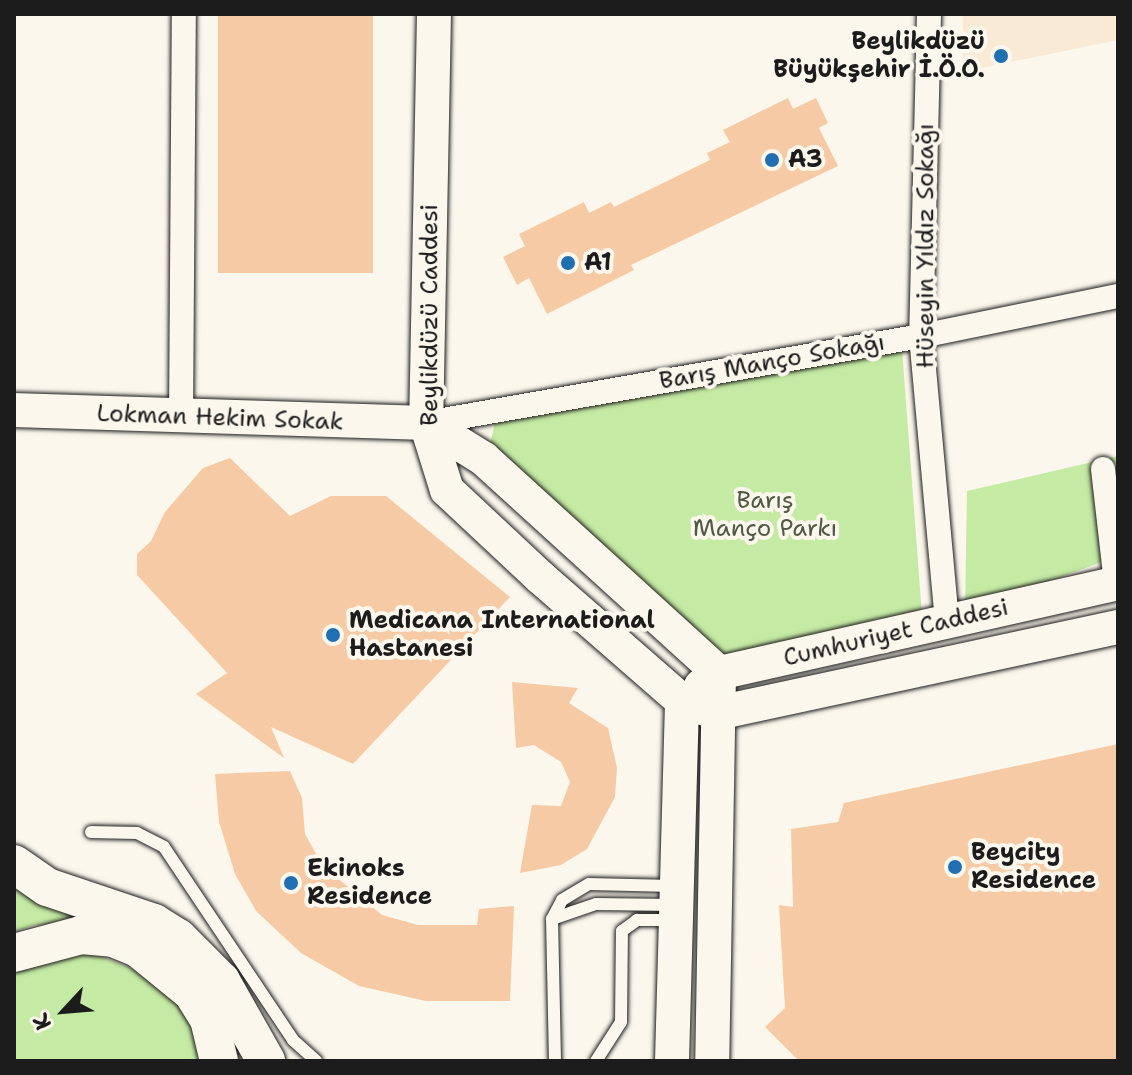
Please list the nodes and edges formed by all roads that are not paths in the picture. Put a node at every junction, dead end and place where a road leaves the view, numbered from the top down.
1 (184, 14) edge
2 (434, 14) edge
3 (929, 14) edge
4 (1118, 296) edge
5 (921, 336) junction
6 (14, 410) edge
7 (181, 419) junction
8 (426, 423) junction
9 (1103, 469) dead end
10 (1117, 583) edge
11 (947, 621) junction
12 (1118, 627) edge
13 (952, 664) junction
14 (719, 673) junction
15 (682, 701) junction
16 (717, 713) junction
17 (91, 832) dead end
18 (14, 864) edge
19 (676, 904) junction
20 (552, 919) junction
21 (14, 953) edge
22 (219, 1061) edge
23 (266, 1061) edge
24 (316, 1061) edge
25 (555, 1061) edge
26 (596, 1061) edge
27 (672, 1061) edge
28 (712, 1061) edge

1 - 7 street
2 - 8 main road, Beylikdüzü Caddesi
3 - 5 street, Hüseyin Yıldız Sokağı
4 - 5 street, Barış Manço Sokağı
5 - 8 street, Barış Manço Sokağı
5 - 11 street, Hüseyin Yıldız Sokağı
6 - 7 main road, Lokman Hekim Sokak
7 - 8 main road, Lokman Hekim Sokak
8 - 14 main road
8 - 15 main road, Beylikdüzü Caddesi
9 - 10 street
10 - 11 main road, Cumhuriyet Caddesi
11 - 13 main road
11 - 14 main road, Cumhuriyet Caddesi
12 - 13 main road, Cumhuriyet Caddesi
13 - 16 main road, Cumhuriyet Caddesi
14 - 15 main road, Cumhuriyet Caddesi
14 - 16 main road
15 - 16 main road
15 - 19 main road
16 - 28 main road
17 - 24 lane
18 - 23 main road
19 - 20 lane
19 - 20 lane
19 - 26 lane
19 - 27 main road
20 - 25 lane
21 - 22 main road

